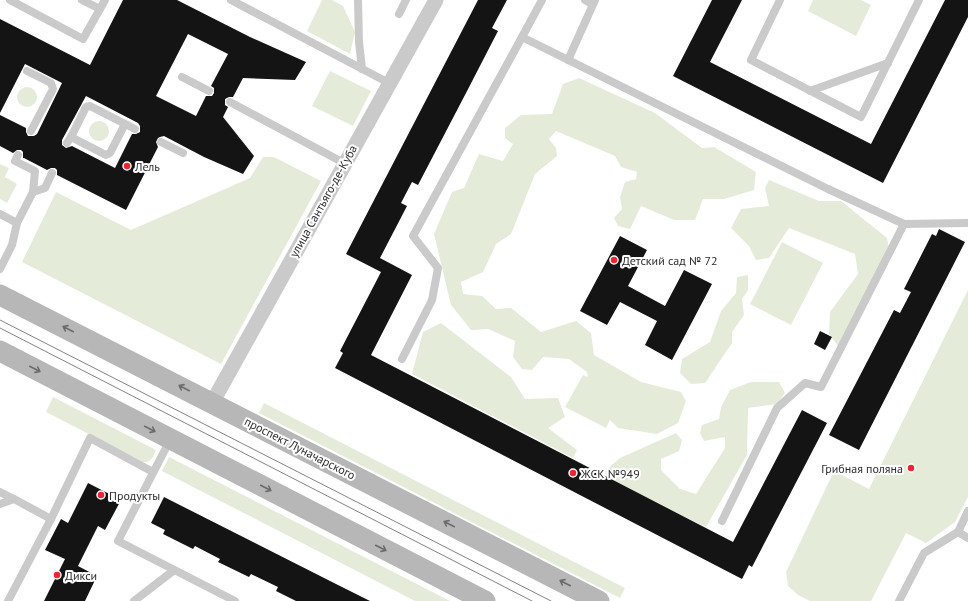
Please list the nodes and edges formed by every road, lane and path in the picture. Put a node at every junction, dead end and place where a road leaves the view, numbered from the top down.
1 (10, 0) edge
2 (82, 0) edge
3 (105, 0) edge
4 (231, 0) edge
5 (358, 0) edge
6 (406, 0) edge
7 (436, 0) edge
8 (542, 0) edge
9 (780, 0) edge
10 (919, 0) edge
11 (590, 1) edge
12 (100, 9) junction
13 (399, 14) dead end
14 (522, 37) junction
15 (568, 60) junction
16 (888, 63) junction
17 (362, 69) junction
18 (27, 71) dead end
19 (182, 76) dead end
20 (389, 83) junction
21 (209, 91) dead end
22 (810, 91) junction
23 (230, 102) dead end
24 (125, 124) junction
25 (135, 129) dead end
26 (31, 131) dead end
27 (161, 142) dead end
28 (183, 153) dead end
29 (18, 155) dead end
30 (344, 164) junction
31 (52, 173) dead end
32 (33, 192) junction
33 (0, 214) edge
34 (17, 223) junction
35 (968, 223) edge
36 (904, 224) junction
37 (0, 269) edge
38 (0, 294) edge
39 (0, 351) edge
40 (402, 359) dead end
41 (212, 402) junction
42 (171, 439) junction
43 (153, 472) junction
44 (0, 492) edge
45 (14, 499) junction
46 (0, 504) edge
47 (968, 511) edge
48 (51, 519) junction
49 (722, 522) dead end
50 (958, 532) junction
51 (968, 538) edge
52 (173, 571) junction
53 (8, 601) edge
54 (134, 601) edge
55 (235, 601) edge
56 (485, 601) edge
57 (599, 601) edge
58 (899, 601) edge

1 - 12 lane
2 - 12 lane
3 - 12 lane
4 - 17 lane
5 - 17 lane
6 - 13 lane
7 - 20 street, улица Сантьяго-де-Куба
8 - 14 lane
9 - 22 lane
10 - 16 lane
11 - 15 lane
14 - 15 lane
14 - 40 lane
15 - 36 lane
16 - 22 lane
16 - 22 lane
17 - 20 lane
18 - 26 lane
19 - 21 lane
20 - 30 street, улица Сантьяго-де-Куба
23 - 30 lane
24 - 24 lane
24 - 25 lane
27 - 28 lane
29 - 32 lane
30 - 41 street, улица Сантьяго-де-Куба
31 - 32 lane
32 - 34 lane
33 - 34 lane
34 - 37 lane
35 - 36 lane
36 - 49 lane
41 -> 38 main road, проспект Луначарского
39 -> 42 main road
57 -> 41 main road, проспект Луначарского
42 - 43 lane
42 -> 56 main road
43 - 48 lane
43 - 52 lane
44 - 45 lane
45 - 46 lane
45 - 48 lane
47 - 50 lane
48 - 53 lane
50 - 51 lane
50 - 58 lane
52 - 54 lane
52 - 55 lane

